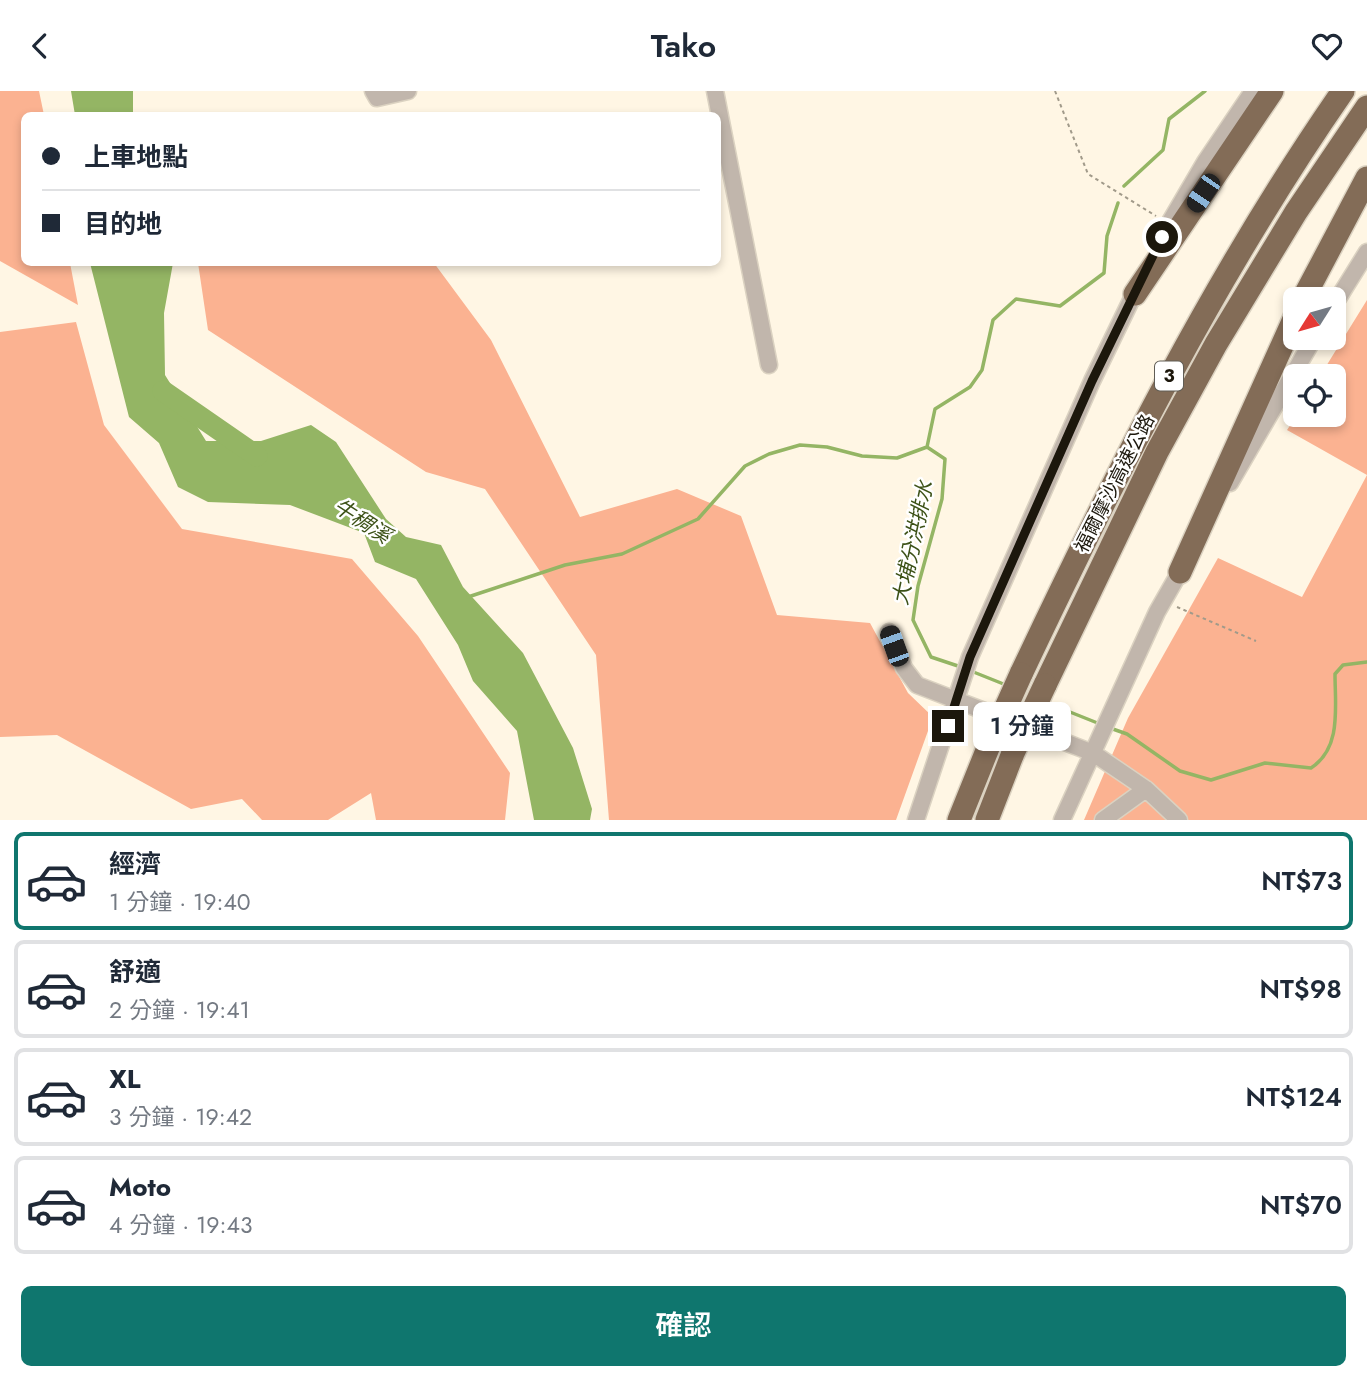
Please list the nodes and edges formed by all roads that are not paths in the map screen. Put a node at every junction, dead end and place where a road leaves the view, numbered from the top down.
1 (373, 91) edge
2 (408, 91) edge
3 (715, 91) edge
4 (1253, 91) edge
5 (1272, 91) edge
6 (1343, 91) edge
7 (1367, 107) edge
8 (719, 112) edge
9 (721, 121) edge
10 (1367, 178) edge
11 (1367, 252) edge
12 (1309, 287) edge
13 (1345, 287) edge
14 (1135, 294) junction
15 (1283, 344) edge
16 (1307, 350) edge
17 (769, 365) dead end
18 (1180, 572) junction
19 (889, 632) dead end
20 (955, 702) junction
21 (1093, 753) junction
22 (1146, 789) junction
23 (916, 820) edge
24 (958, 820) edge
25 (987, 820) edge
26 (1062, 820) edge
27 (1103, 820) edge
28 (1179, 820) edge

1 - 2 street
3 - 8 street
4 - 14 street
5 - 14 highway
6 - 24 highway, 福爾摩沙高速公路 / 3, bridge
7 - 25 highway, 福爾摩沙高速公路 / 3, bridge
9 - 17 street
10 - 12 highway
11 - 13 street
14 - 20 street
15 - 18 highway
16 - 18 street
18 - 21 street
19 - 20 street
20 - 21 street
20 - 23 street
21 - 22 street
21 - 26 street
22 - 27 street
22 - 28 street

